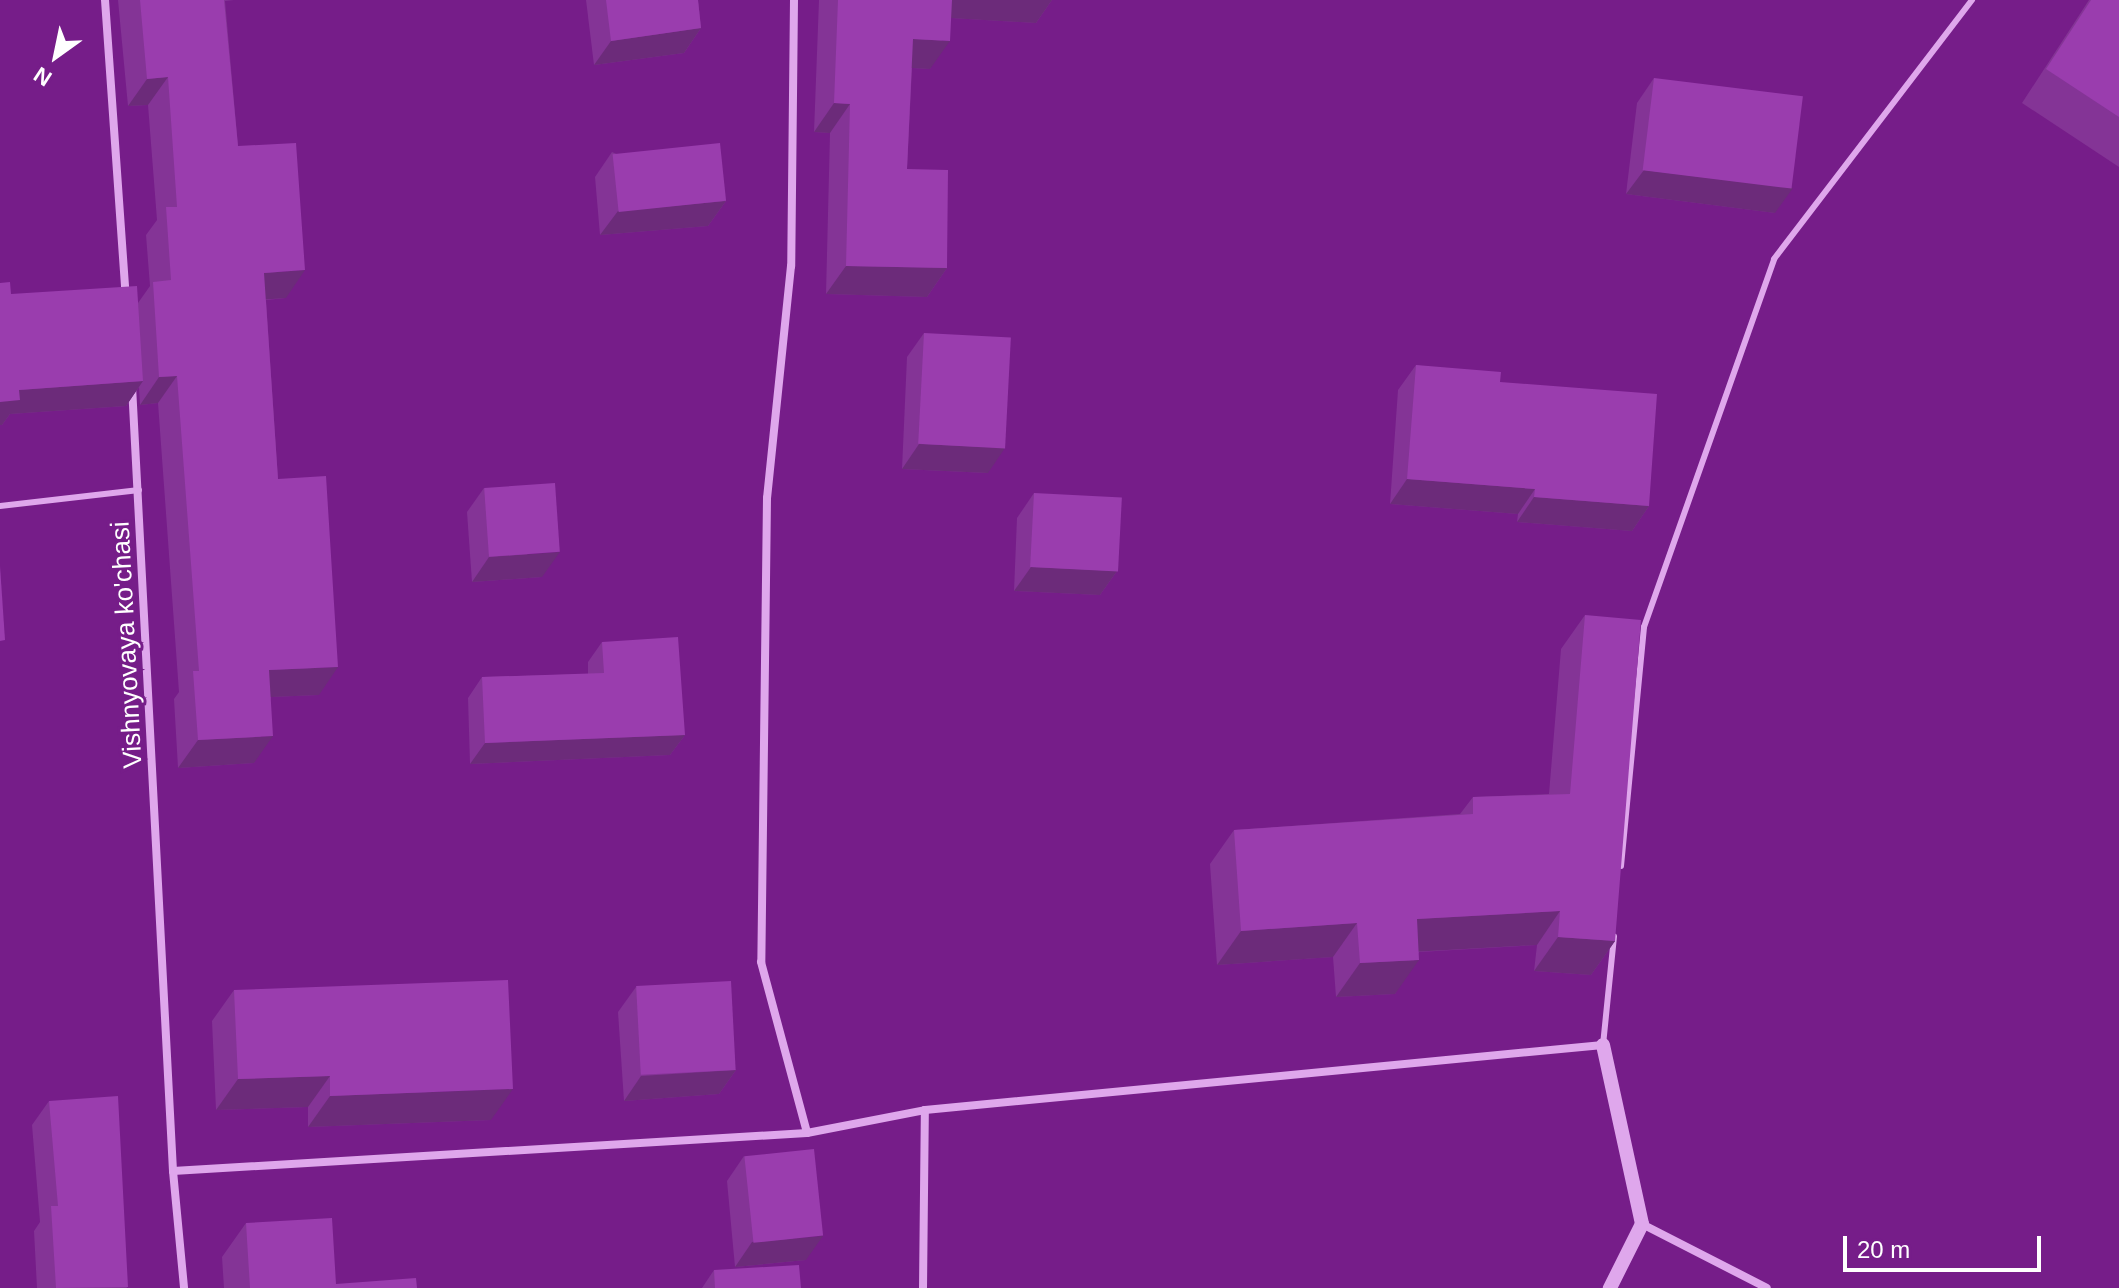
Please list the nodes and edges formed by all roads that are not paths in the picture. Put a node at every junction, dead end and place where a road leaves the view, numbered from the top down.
1 (105, 0) edge
2 (794, 0) edge
3 (1972, 0) edge
4 (127, 316) edge
5 (131, 379) edge
6 (139, 490) junction
7 (0, 506) edge
8 (1620, 875) edge
9 (1615, 921) edge
10 (1603, 1045) junction
11 (925, 1110) junction
12 (807, 1133) junction
13 (173, 1171) junction
14 (1642, 1224) junction
15 (184, 1288) edge
16 (923, 1288) edge
17 (1610, 1288) edge
18 (1767, 1288) edge

1 - 4 street
2 - 12 street
3 - 8 lane
5 - 6 street, Vishnyovaya ko'chasi
6 - 7 lane
6 - 13 street, Vishnyovaya ko'chasi
9 - 10 lane
10 - 11 street
10 - 14 street
11 - 12 street
11 - 16 street
12 - 13 street
13 - 15 street, Vishnyovaya ko'chasi
14 - 17 street
14 - 18 street

